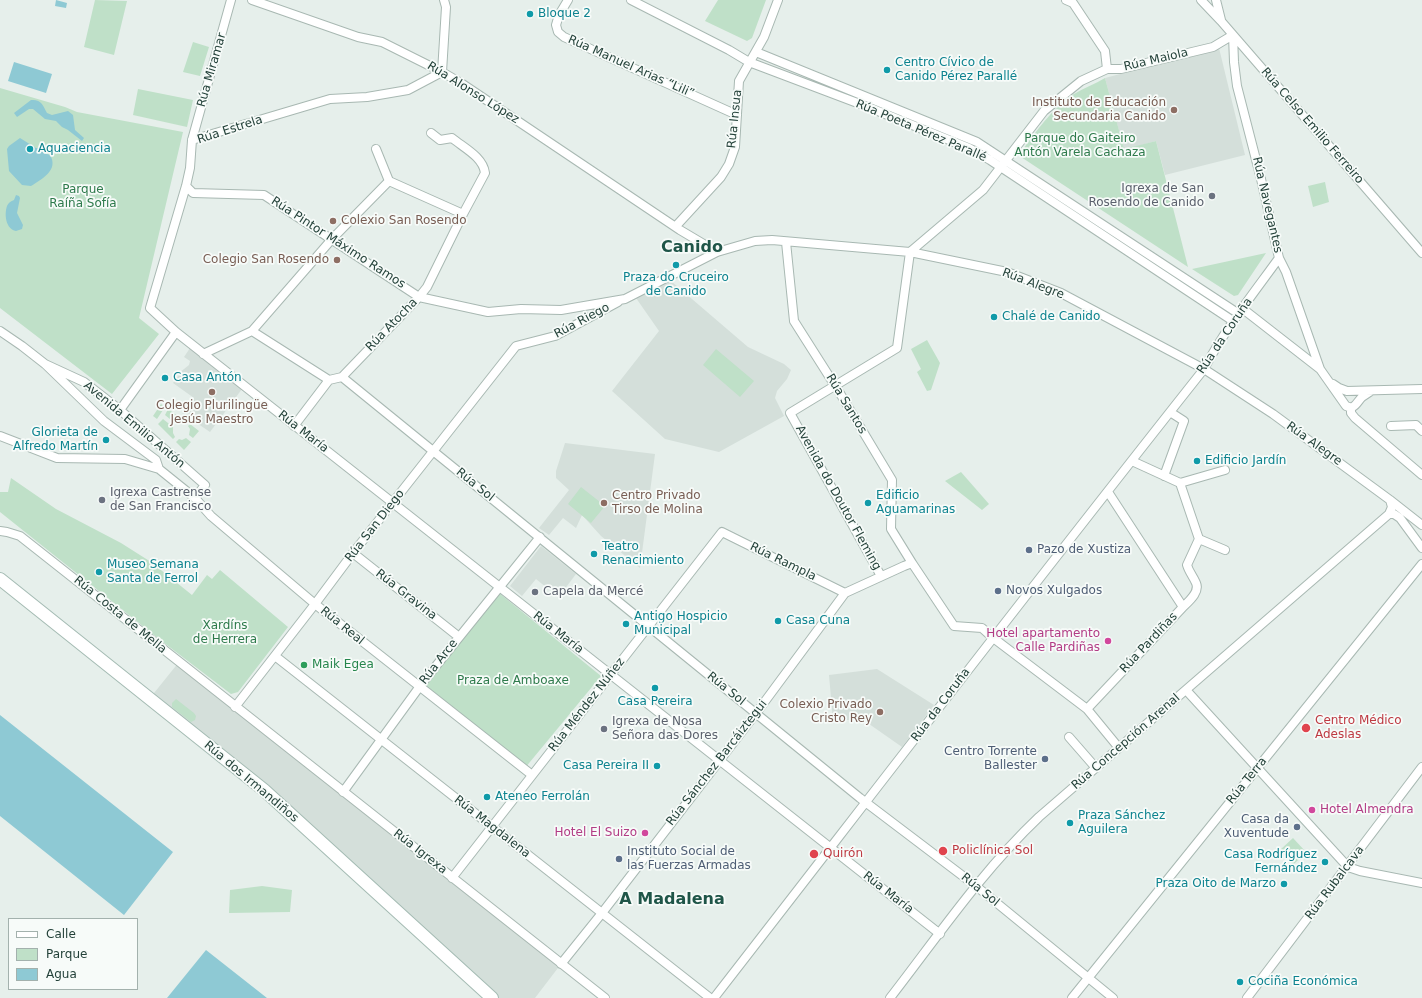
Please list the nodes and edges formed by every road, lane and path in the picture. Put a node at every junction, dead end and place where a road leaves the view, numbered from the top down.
1 (231, 0) edge
2 (252, 0) edge
3 (444, 0) edge
4 (568, 0) edge
5 (631, 0) edge
6 (778, 0) edge
7 (1066, 0) edge
8 (1201, 0) edge
9 (1216, 0) edge
10 (644, 3) edge
11 (1221, 21) junction
12 (1233, 35) junction
13 (756, 52) junction
14 (749, 62) junction
15 (1107, 68) junction
16 (442, 72) junction
17 (737, 115) junction
18 (431, 133) dead end
19 (192, 140) junction
20 (376, 149) dead end
21 (1006, 160) junction
22 (1000, 167) junction
23 (389, 181) junction
24 (186, 186) junction
25 (463, 214) junction
26 (676, 226) junction
27 (332, 239) junction
28 (786, 242) junction
29 (717, 252) junction
30 (910, 252) junction
31 (1422, 253) edge
32 (1279, 258) junction
33 (419, 296) junction
34 (624, 298) junction
35 (1241, 312) junction
36 (1234, 321) junction
37 (0, 331) edge
38 (252, 331) junction
39 (176, 332) junction
40 (516, 346) joint
41 (203, 354) junction
42 (45, 364) junction
43 (1204, 369) junction
44 (1320, 370) junction
45 (342, 377) junction
46 (1327, 378) junction
47 (329, 380) junction
48 (835, 386) junction
49 (1422, 389) edge
50 (1371, 391) junction
51 (1351, 392) junction
52 (1342, 400) junction
53 (1359, 401) junction
54 (1351, 408) junction
55 (120, 410) junction
56 (1170, 412) junction
57 (294, 426) junction
58 (1392, 426) dead end
59 (1422, 431) edge
60 (0, 436) edge
61 (434, 452) junction
62 (1132, 461) junction
63 (159, 469) junction
64 (1225, 470) dead end
65 (1164, 476) junction
66 (1422, 476) edge
67 (1180, 483) junction
68 (1108, 492) junction
69 (195, 498) junction
70 (1390, 500) junction
71 (393, 503) junction
72 (1389, 514) junction
73 (1422, 525) edge
74 (0, 531) edge
75 (722, 532) joint
76 (540, 537) junction
77 (1200, 539) junction
78 (1422, 548) edge
79 (1225, 550) dead end
80 (353, 553) junction
81 (912, 563) junction
82 (1422, 564) edge
83 (881, 576) junction
84 (0, 579) edge
85 (500, 587) junction
86 (845, 593) junction
87 (315, 604) junction
88 (1183, 607) junction
89 (648, 626) junction
90 (459, 636) junction
91 (992, 637) junction
92 (274, 656) junction
93 (610, 674) junction
94 (419, 687) junction
95 (1186, 690) junction
96 (235, 707) junction
97 (1087, 709) junction
98 (755, 713) junction
99 (1069, 737) dead end
100 (381, 740) junction
101 (1119, 748) junction
102 (719, 760) junction
103 (1422, 767) edge
104 (1096, 768) junction
105 (1257, 768) junction
106 (532, 776) junction
107 (343, 792) junction
108 (866, 803) junction
109 (492, 827) junction
110 (830, 847) junction
111 (1348, 867) junction
112 (452, 878) junction
113 (1422, 883) edge
114 (976, 886) junction
115 (602, 913) junction
116 (940, 934) junction
117 (561, 964) junction
118 (1088, 978) junction
119 (492, 998) edge
120 (605, 998) edge
121 (710, 998) edge
122 (714, 998) edge
123 (890, 998) edge
124 (1072, 998) edge
125 (1113, 998) edge
126 (1247, 998) edge

1 - 19 street, Rúa Miramar
2 - 16 street, Rúa Alonso López
3 - 16 street
4 - 17 street, Rúa Manuel Arias “Lili”
5 - 10 street, Rúa Poeta Pérez Parallé
6 - 13 street, Rúa Insua
7 - 15 street
8 - 11 street, Rúa Celso Emilio Ferreiro
9 - 11 street
10 - 14 street, Rúa Poeta Pérez Parallé
11 - 12 street, Rúa Celso Emilio Ferreiro
12 - 15 street, Rúa Maiola
12 - 31 street, Rúa Celso Emilio Ferreiro
12 - 32 street, Rúa Navegantes
13 - 14 street, Rúa Insua
13 - 21 street, Rúa Poeta Pérez Parallé
14 - 17 street, Rúa Insua
14 - 22 street, Rúa Poeta Pérez Parallé
15 - 21 street, Rúa Maiola
16 - 19 street, Rúa Estrela
16 - 26 street, Rúa Alonso López
17 - 26 street, Rúa Insua
18 - 25 street
19 - 24 street, Rúa Estrela
20 - 23 street
21 - 22 street, Rúa Maiola
21 - 35 street, Rúa Poeta Pérez Parallé
22 - 30 street, Rúa Maiola
22 - 36 street, Rúa Poeta Pérez Parallé
23 - 25 street
23 - 27 street
24 - 27 street, Rúa Pintor Máximo Ramos
24 - 39 street, Rúa Estrela
25 - 33 street
26 - 29 street
27 - 33 street, Rúa Pintor Máximo Ramos
27 - 38 street
28 - 29 street, Rúa Alegre
28 - 30 street, Rúa Alegre
28 - 48 street, Rúa Santos
29 - 34 street, Rúa Atocha
30 - 43 street, Rúa Alegre
30 - 48 street
32 - 35 street, Rúa da Coruña
32 - 44 street, Rúa Navegantes
33 - 34 street, Rúa Atocha
33 - 45 street, Rúa Atocha
34 - 40 street, Rúa Riego
35 - 36 street, Rúa da Coruña
35 - 44 street, Rúa Navegantes
36 - 43 street, Rúa da Coruña
37 - 42 street
38 - 41 street
38 - 47 street
39 - 41 street, Rúa María
39 - 55 street
40 - 61 street, Rúa San Diego
41 - 57 street, Rúa María
42 - 55 street, Avenida Emilio Antón
42 - 63 street
43 - 56 street, Rúa da Coruña
43 - 70 street, Rúa Alegre
44 - 46 street, Rúa Navegantes
45 - 47 street
45 - 61 street, Rúa Sol
46 - 51 street, Rúa Navegantes
46 - 52 street, Rúa Navegantes
47 - 57 street
48 - 81 street, Rúa Santos
48 - 83 street, Avenida do Doutor Fleming
49 - 50 street
50 - 51 street
50 - 53 street
51 - 52 street
51 - 53 street
52 - 54 street
53 - 54 street
54 - 66 street
55 - 69 street, Avenida Emilio Antón
56 - 62 street, Rúa da Coruña
56 - 65 street
57 - 71 street, Rúa María
58 - 59 street
60 - 63 street
61 - 71 street, Rúa San Diego
61 - 76 street, Rúa Sol
62 - 65 street
62 - 68 street, Rúa da Coruña
63 - 69 street, Rúa Real
64 - 67 street
65 - 67 street
67 - 77 street
68 - 88 street, Rúa Pardiñas
68 - 91 street, Rúa da Coruña
69 - 87 street, Rúa Real
70 - 72 street
70 - 73 street, Rúa Alegre
71 - 80 street, Rúa San Diego
71 - 85 street, Rúa María
72 - 78 street
72 - 95 street, Rúa Concepción Arenal
74 - 96 street, Rúa Costa de Mella
75 - 86 street, Rúa Rampla
75 - 89 street, Rúa Méndez Núñez
76 - 85 street, Rúa Arce
76 - 89 street, Rúa Sol
77 - 79 street
77 - 88 street
80 - 87 street, Rúa San Diego
80 - 90 street, Rúa Gravina
81 - 83 street, Avenida do Doutor Fleming
81 - 91 street
82 - 105 street, Rúa Terra
83 - 86 street, Rúa Sánchez Barcáiztegui
84 - 119 main road, Rúa dos Irmandiños
85 - 90 street, Rúa Arce
85 - 93 street, Rúa María
86 - 98 street, Rúa Sánchez Barcáiztegui
87 - 92 street, Rúa San Diego
87 - 94 street, Rúa Real
88 - 97 street, Rúa Pardiñas
89 - 93 street, Rúa Méndez Núñez
89 - 98 street, Rúa Sol
90 - 94 street, Rúa Arce
91 - 97 street
91 - 108 street, Rúa da Coruña
92 - 96 street, Rúa San Diego
92 - 100 street, Rúa Magdalena
93 - 102 street, Rúa María
93 - 106 street, Rúa Méndez Núñez
94 - 100 street, Rúa Arce
94 - 106 street, Rúa Real
95 - 101 street, Rúa Concepción Arenal
95 - 105 street
96 - 107 street, Rúa Igrexa
97 - 101 street
98 - 102 street, Rúa Sánchez Barcáiztegui
98 - 108 street, Rúa Sol
99 - 104 street
100 - 107 street, Rúa Arce
100 - 109 street, Rúa Magdalena
101 - 104 street, Rúa Concepción Arenal
102 - 110 street, Rúa María
102 - 115 street, Rúa Sánchez Barcáiztegui
103 - 111 street, Rúa Rubalcava
104 - 114 street, Rúa Concepción Arenal
105 - 111 street
105 - 118 street, Rúa Terra
106 - 109 street, Rúa Méndez Núñez
107 - 112 street, Rúa Igrexa
108 - 110 street, Rúa da Coruña
108 - 114 street, Rúa Sol
109 - 112 street, Rúa Méndez Núñez
109 - 115 street, Rúa Magdalena
110 - 116 street, Rúa María
110 - 122 street, Rúa da Coruña
111 - 113 street
111 - 126 street, Rúa Rubalcava
112 - 117 street, Rúa Igrexa
114 - 116 street, Rúa Concepción Arenal
114 - 118 street, Rúa Sol
115 - 117 street, Rúa Sánchez Barcáiztegui
115 - 121 street, Rúa Magdalena
116 - 123 street, Rúa Concepción Arenal
117 - 120 street, Rúa Igrexa
118 - 124 street, Rúa Terra
118 - 125 street, Rúa Sol

